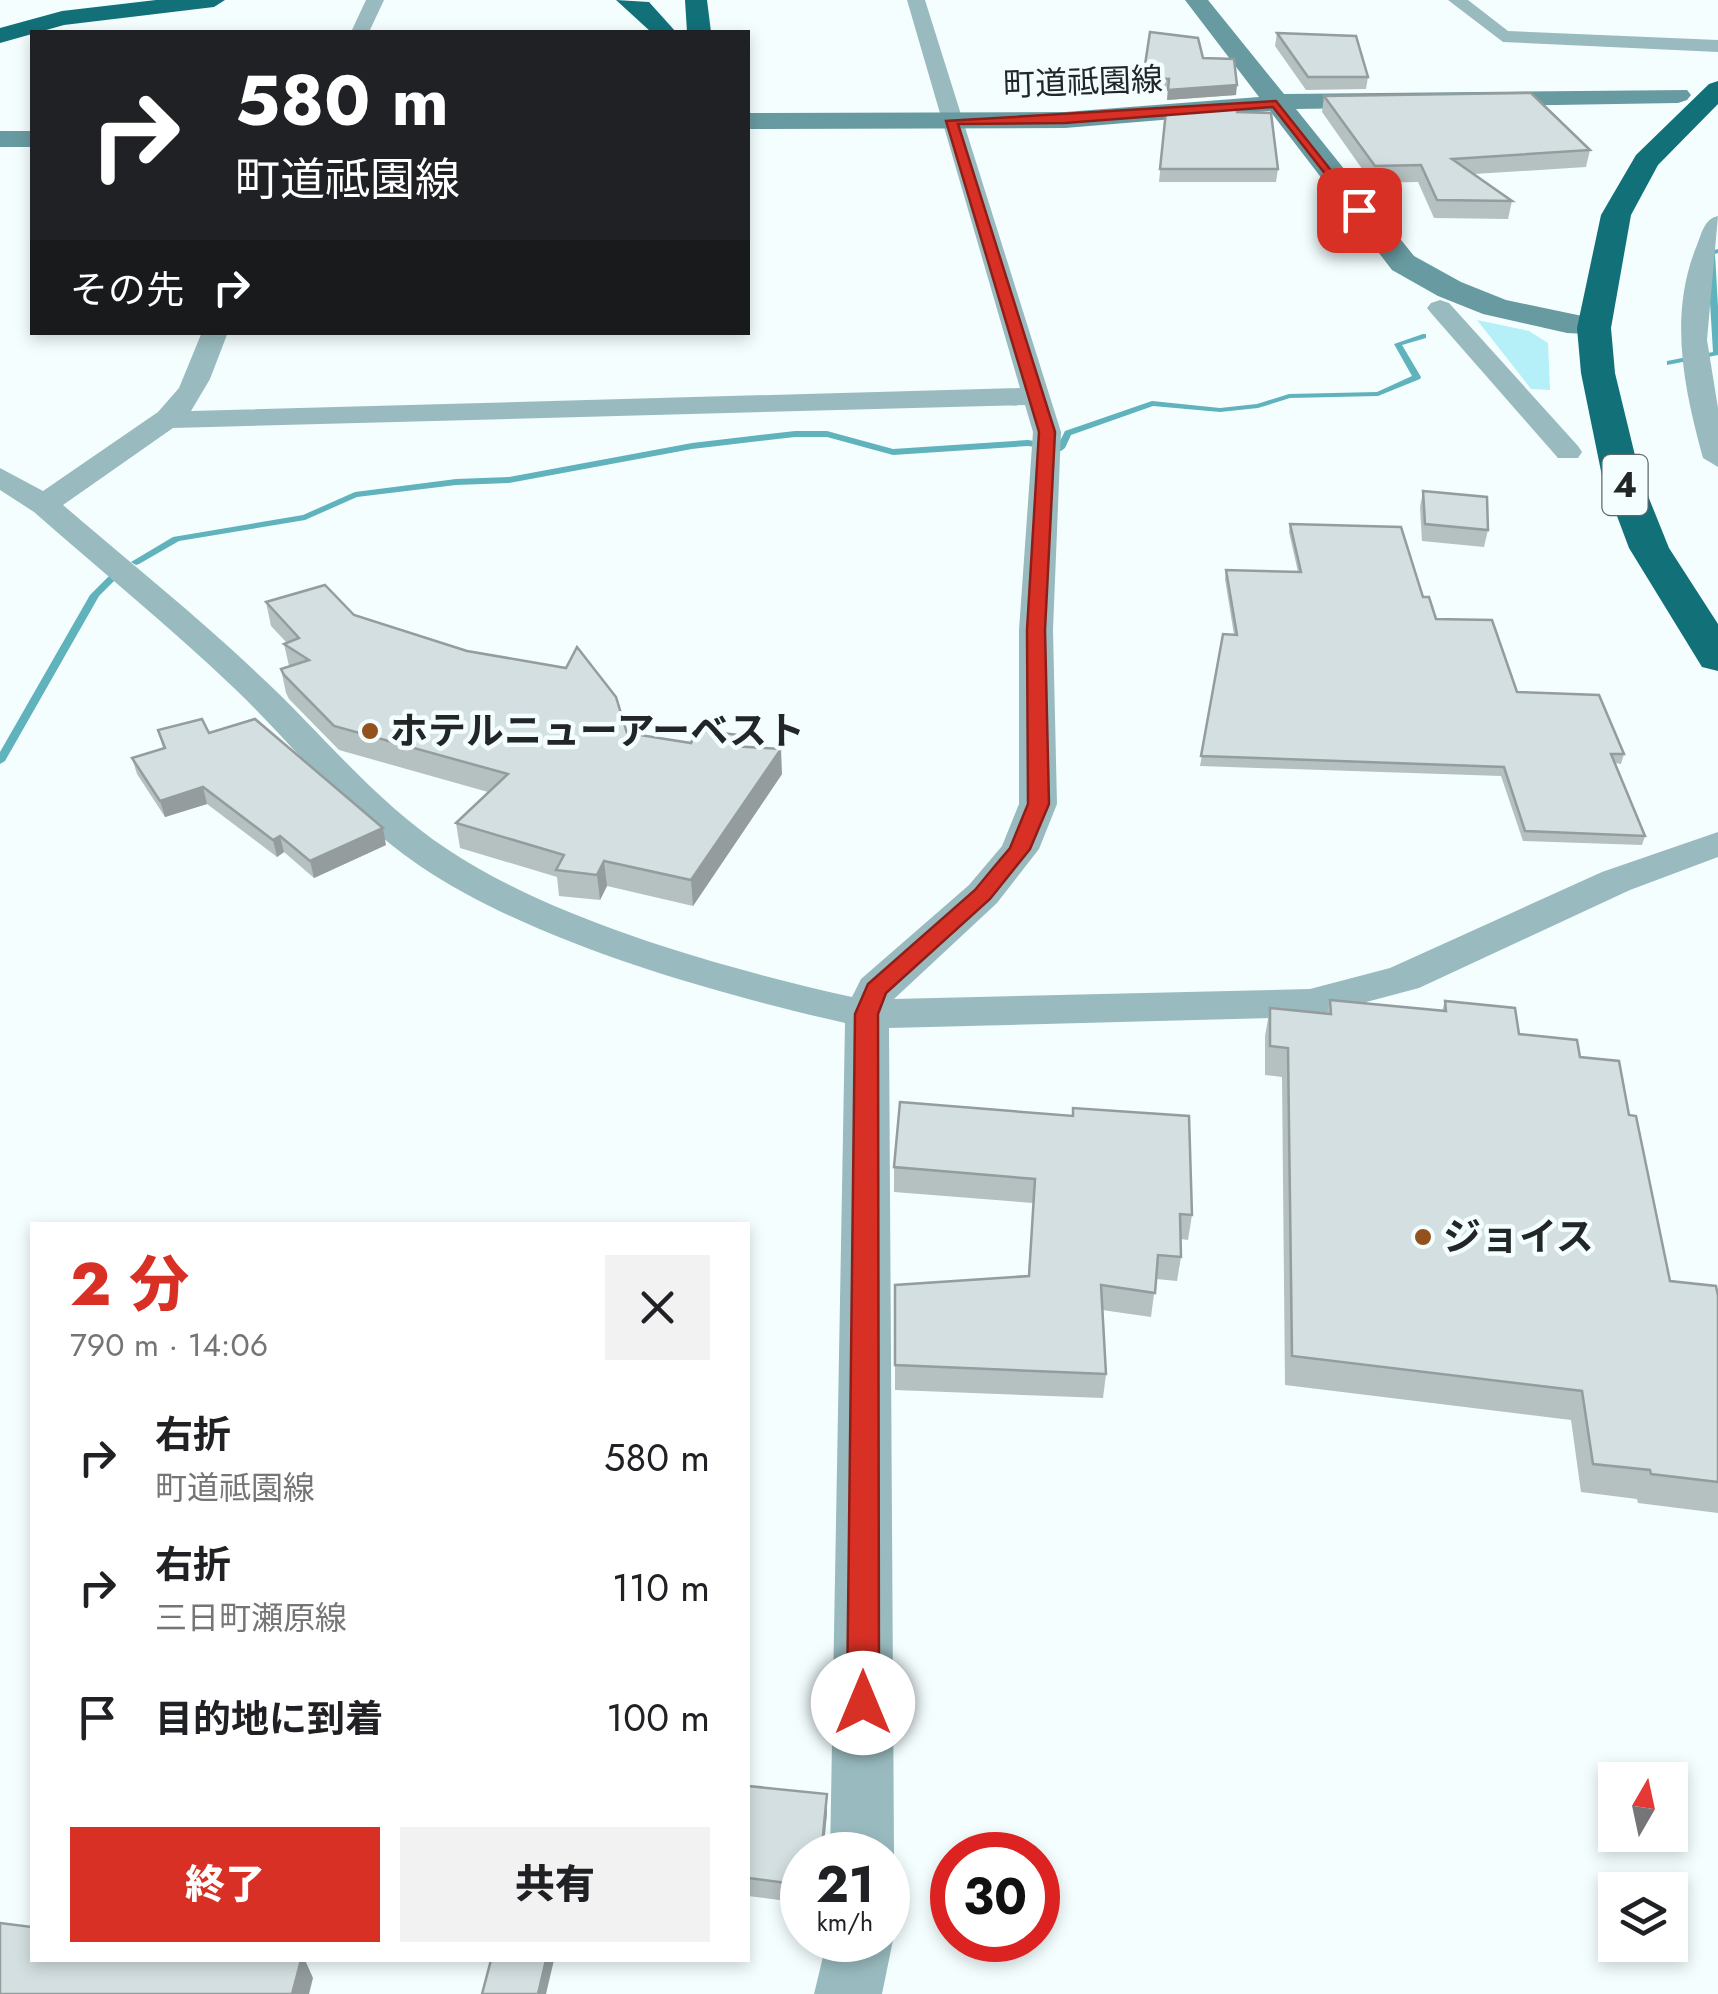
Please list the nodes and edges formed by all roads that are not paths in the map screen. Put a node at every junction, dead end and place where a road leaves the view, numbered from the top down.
1 (214, 0) edge
2 (376, 0) edge
3 (627, 0) edge
4 (696, 0) edge
5 (916, 0) edge
6 (1196, 0) edge
7 (1457, 0) edge
8 (361, 30) edge
9 (662, 30) edge
10 (699, 30) edge
11 (0, 36) edge
12 (1718, 46) edge
13 (1718, 89) edge
14 (1678, 95) dead end
15 (1276, 104) junction
16 (750, 121) edge
17 (952, 121) junction
18 (750, 129) edge
19 (30, 139) edge
20 (0, 140) edge
21 (1718, 223) edge
22 (1440, 308) dead end
23 (1594, 328) junction
24 (215, 335) edge
25 (1034, 396) junction
26 (165, 420) junction
27 (1568, 452) dead end
28 (1718, 458) edge
29 (0, 477) edge
30 (45, 506) junction
31 (1718, 658) edge
32 (1718, 844) edge
33 (866, 1014) junction
34 (862, 1832) edge
35 (855, 1962) edge
36 (848, 1994) edge

1 - 11 highway
2 - 8 street
3 - 9 highway
4 - 10 highway
5 - 17 street
6 - 15 street
7 - 12 street
13 - 23 highway, 4
14 - 15 street, 町道祗園線
15 - 17 street, 町道祗園線
15 - 23 street
16 - 17 street, 町道祗園線
17 - 18 street, 町道祗園線
17 - 25 street
19 - 20 street
21 - 28 street
22 - 27 street
23 - 31 highway, 4
24 - 26 street
25 - 26 street
25 - 33 street
26 - 30 street
29 - 30 street
30 - 33 street
32 - 33 street
33 - 34 street
35 - 36 street

